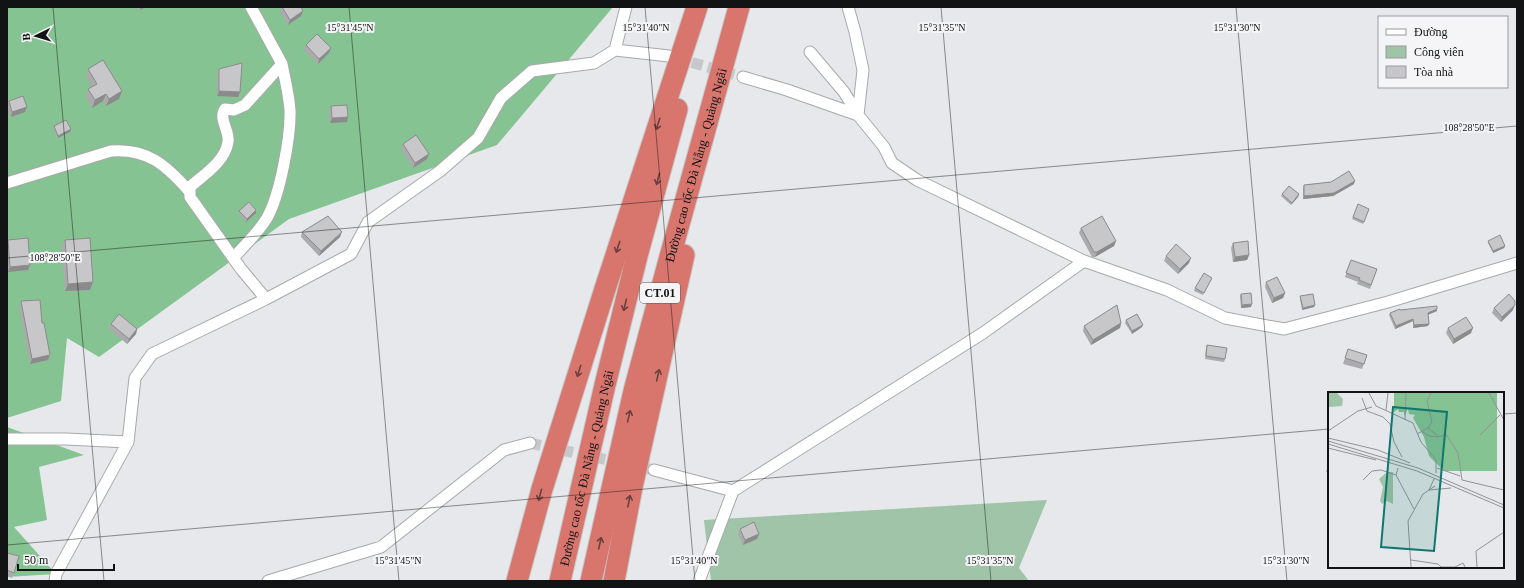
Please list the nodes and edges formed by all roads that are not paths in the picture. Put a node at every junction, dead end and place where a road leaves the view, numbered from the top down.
1 (251, 7) edge
2 (626, 7) edge
3 (697, 7) edge
4 (706, 7) edge
5 (739, 7) edge
6 (848, 7) edge
7 (731, 32) junction
8 (615, 50) junction
9 (810, 52) dead end
10 (669, 56) tunnel mouth
11 (282, 64) junction
12 (743, 77) tunnel mouth
13 (858, 115) junction
14 (7, 183) edge
15 (189, 191) junction
16 (233, 258) junction
17 (1084, 261) junction
18 (1517, 263) edge
19 (266, 299) junction
20 (7, 439) edge
21 (128, 442) junction
22 (530, 443) tunnel mouth
23 (654, 470) tunnel mouth
24 (733, 491) junction
25 (55, 581) edge
26 (268, 581) edge
27 (518, 581) edge
28 (560, 581) edge
29 (591, 581) edge
30 (614, 581) edge
31 (699, 581) edge

1 - 11 street
2 - 8 street
3 -> 27 highway
4 -> 28 highway, Đường cao tốc Đà Nẵng - Quảng Ngãi / CT.01
5 - 7 highway, Đường cao tốc Đà Nẵng - Quảng Ngãi / CT.01
6 - 13 street
29 -> 7 highway, Đường cao tốc Đà Nẵng - Quảng Ngãi / CT.01
30 -> 7 highway
8 - 10 street
8 - 19 street
9 - 13 street
11 - 15 street
11 - 16 street
12 - 13 street
13 - 17 street
14 - 15 street
15 - 16 street
16 - 19 street
17 - 18 street
17 - 24 street
19 - 21 street
20 - 21 street
21 - 25 street
22 - 26 street
23 - 24 street
24 - 31 street

